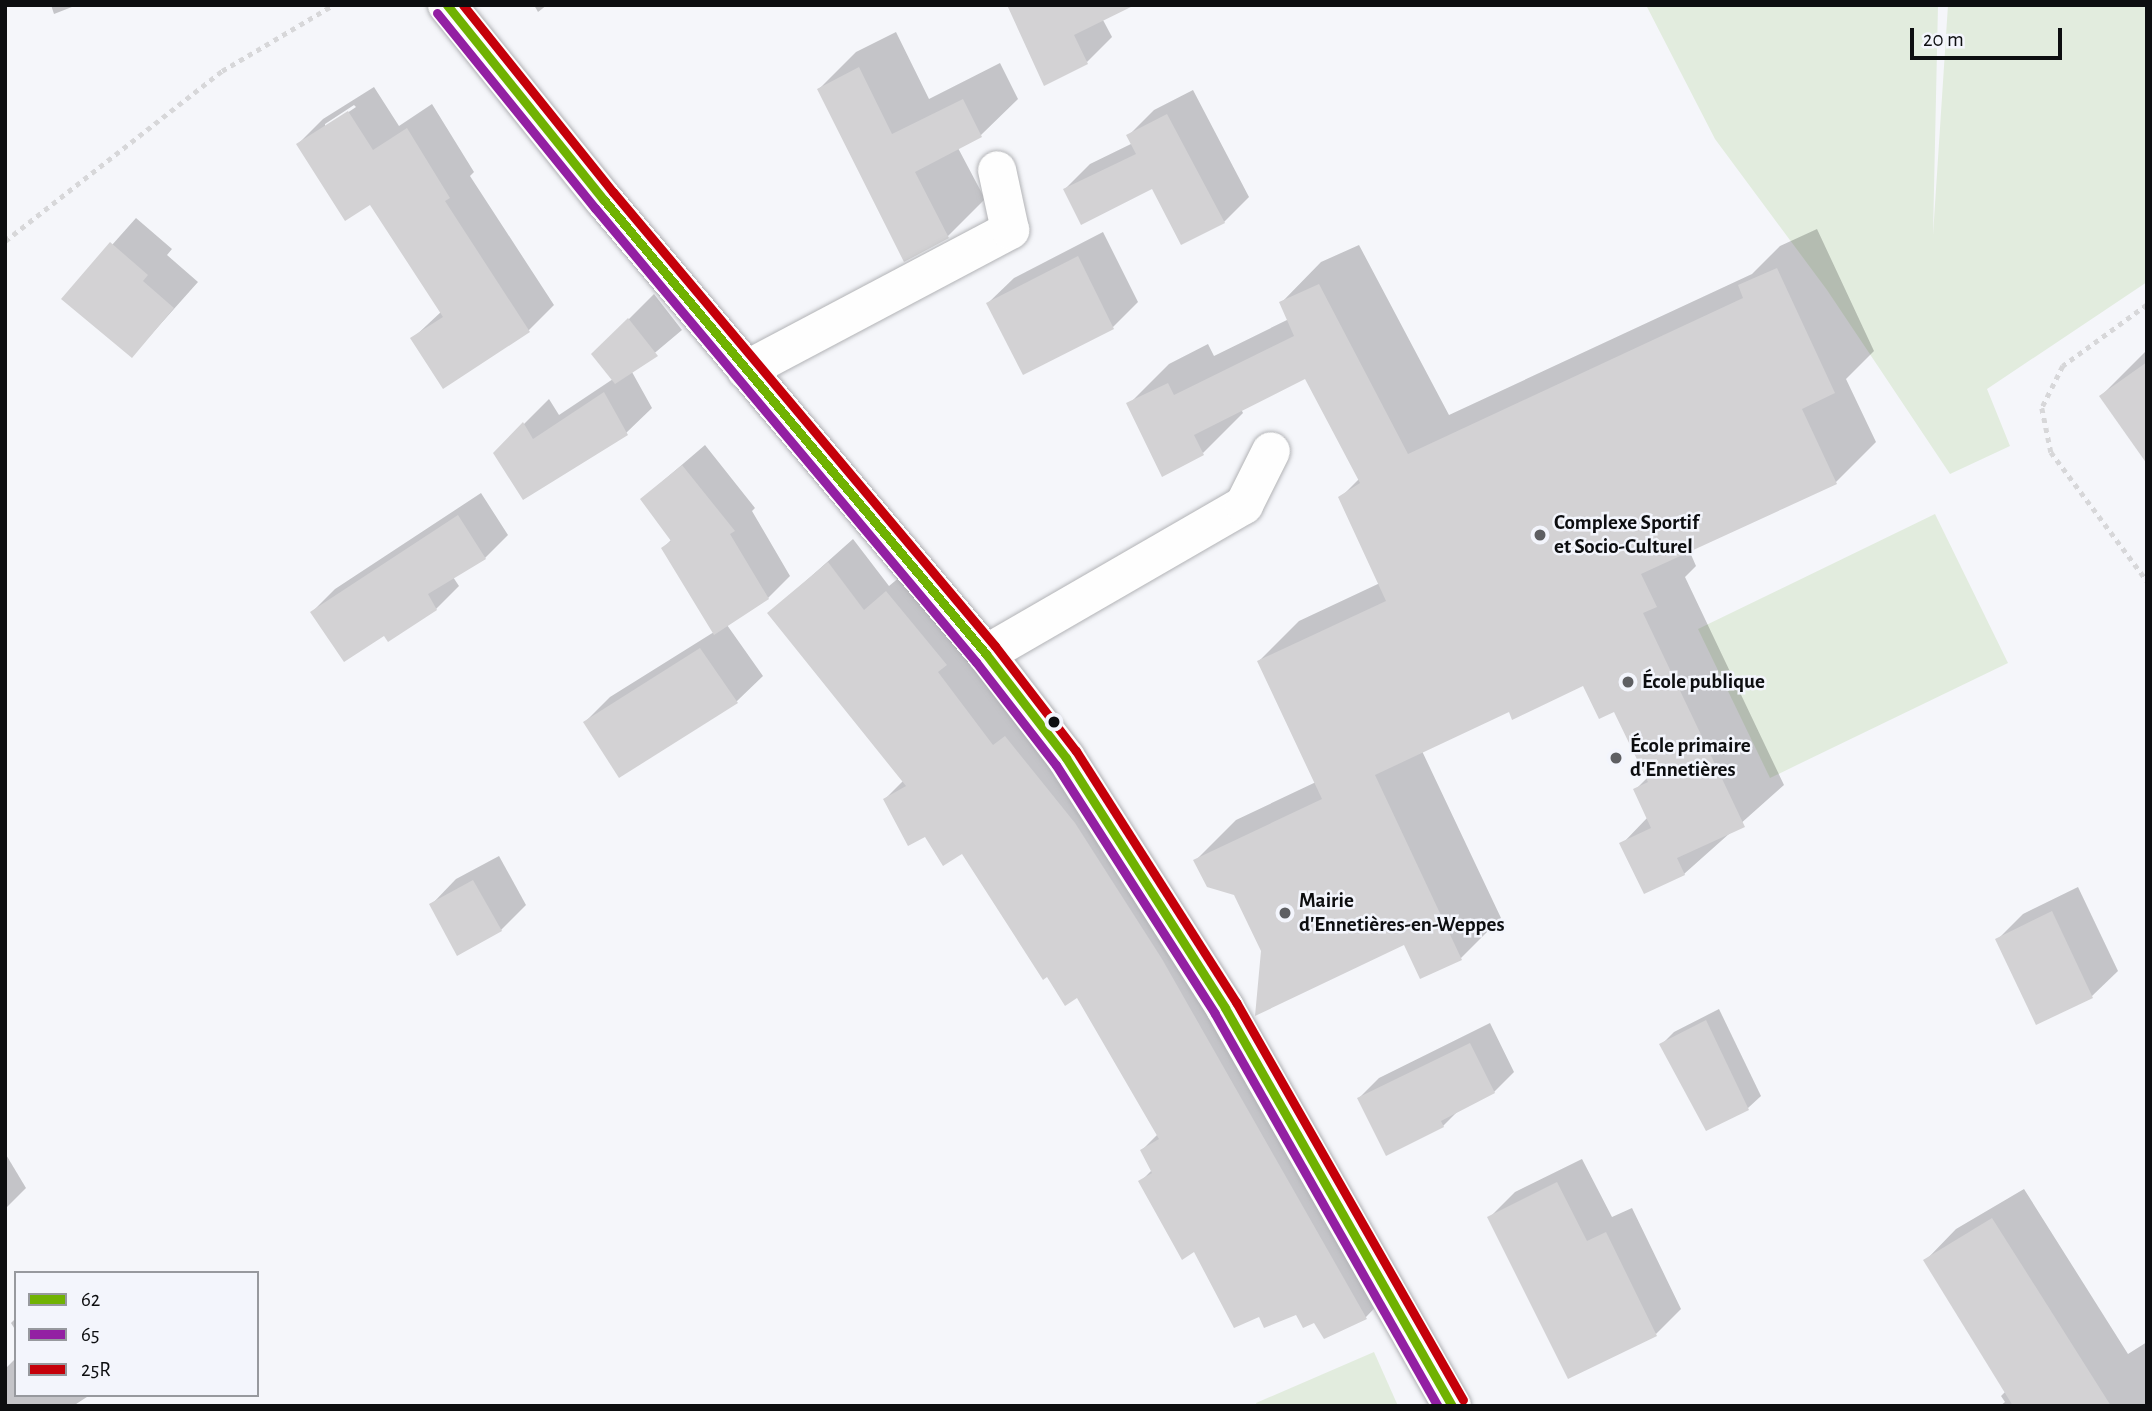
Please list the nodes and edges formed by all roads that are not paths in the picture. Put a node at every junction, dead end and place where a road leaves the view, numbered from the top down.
1 (447, 5) edge
2 (997, 170) dead end
3 (746, 370) junction
4 (1271, 451) dead end
5 (986, 654) junction
6 (1452, 1406) edge

1 - 3 street
2 - 3 street
3 - 5 street
4 - 5 street
5 - 6 street

